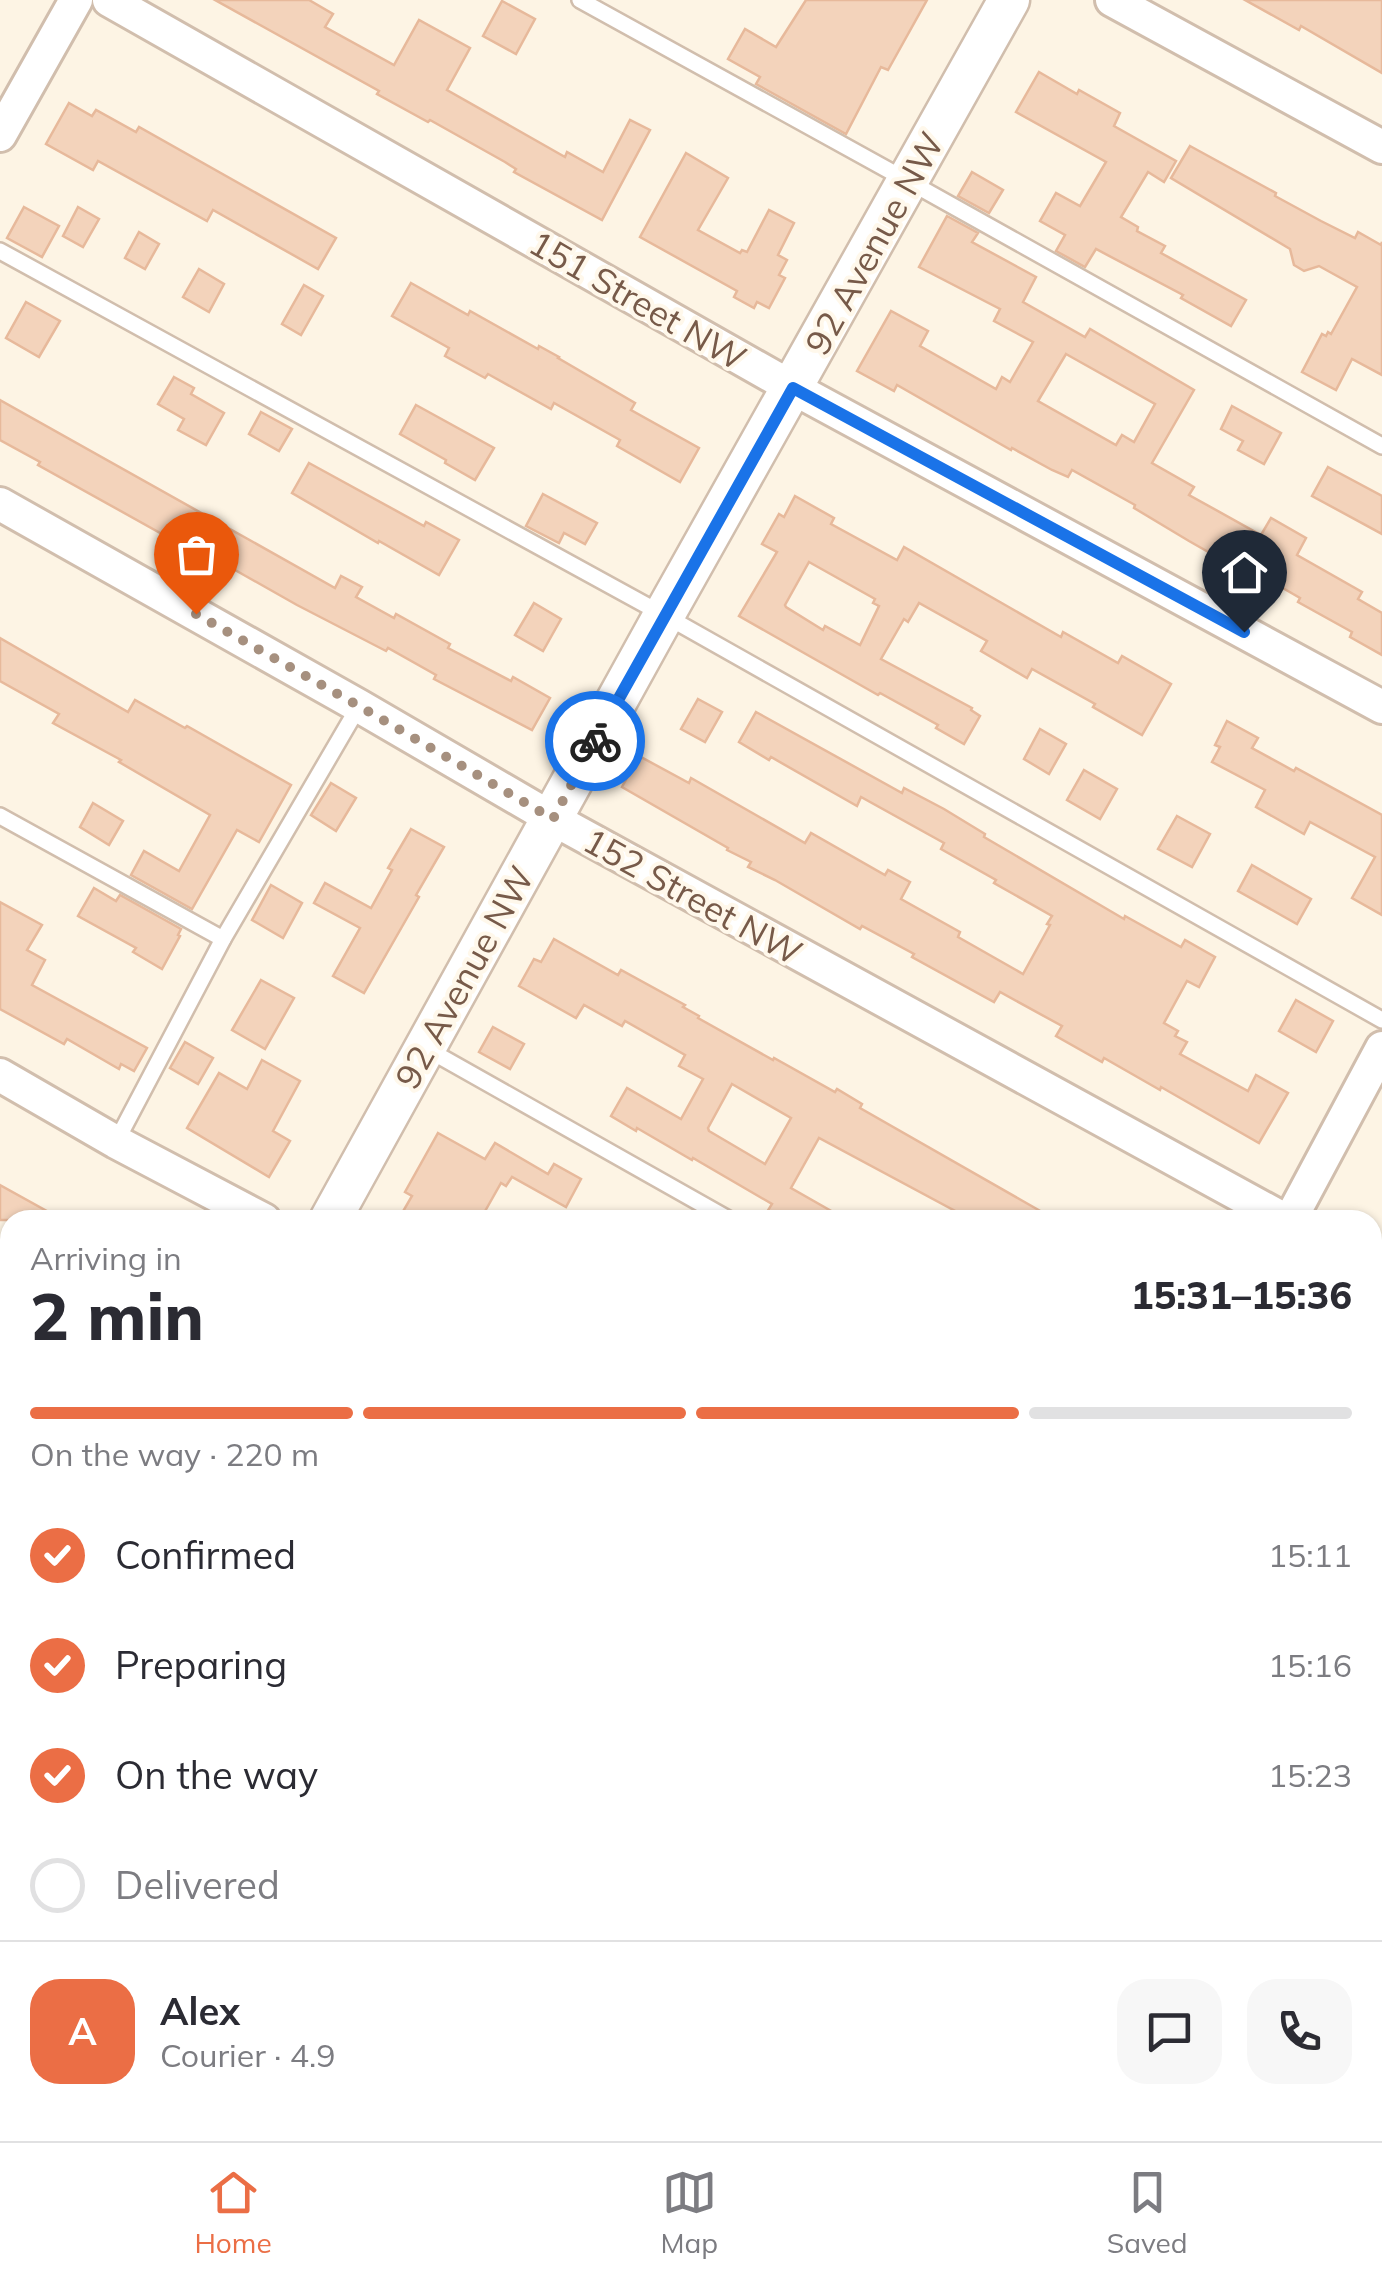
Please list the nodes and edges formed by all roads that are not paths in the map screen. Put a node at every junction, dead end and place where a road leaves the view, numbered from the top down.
1 (76, 0) edge
2 (108, 0) edge
3 (580, 0) edge
4 (1009, 0) edge
5 (1112, 0) edge
6 (0, 135) edge
7 (1382, 146) edge
8 (908, 180) junction
9 (0, 251) edge
10 (793, 388) junction
11 (1382, 446) edge
12 (0, 504) edge
13 (664, 615) junction
14 (359, 706) junction
15 (1382, 707) edge
16 (0, 816) edge
17 (553, 819) junction
18 (223, 940) junction
19 (1382, 1020) edge
20 (424, 1047) junction
21 (1382, 1048) edge
22 (0, 1075) edge
23 (116, 1142) junction
24 (245, 1210) edge
25 (335, 1210) edge
26 (712, 1210) edge
27 (1270, 1210) edge
28 (1293, 1210) edge

1 - 6 street
2 - 10 street, 151 Street NW
3 - 8 lane
4 - 8 street, 92 Avenue NW
5 - 7 street
8 - 10 street, 92 Avenue NW
8 - 11 lane
9 - 13 lane
10 - 13 street, 92 Avenue NW
10 - 15 street, 151 Street NW
12 - 14 street, 152 Street NW
13 - 17 street, 92 Avenue NW
13 - 19 lane
14 - 17 street, 152 Street NW
14 - 18 lane
16 - 18 lane
17 - 20 street, 92 Avenue NW
17 - 27 street, 152 Street NW
18 - 23 lane
20 - 25 street, 92 Avenue NW
20 - 26 lane
21 - 28 street
22 - 23 street
23 - 24 street

